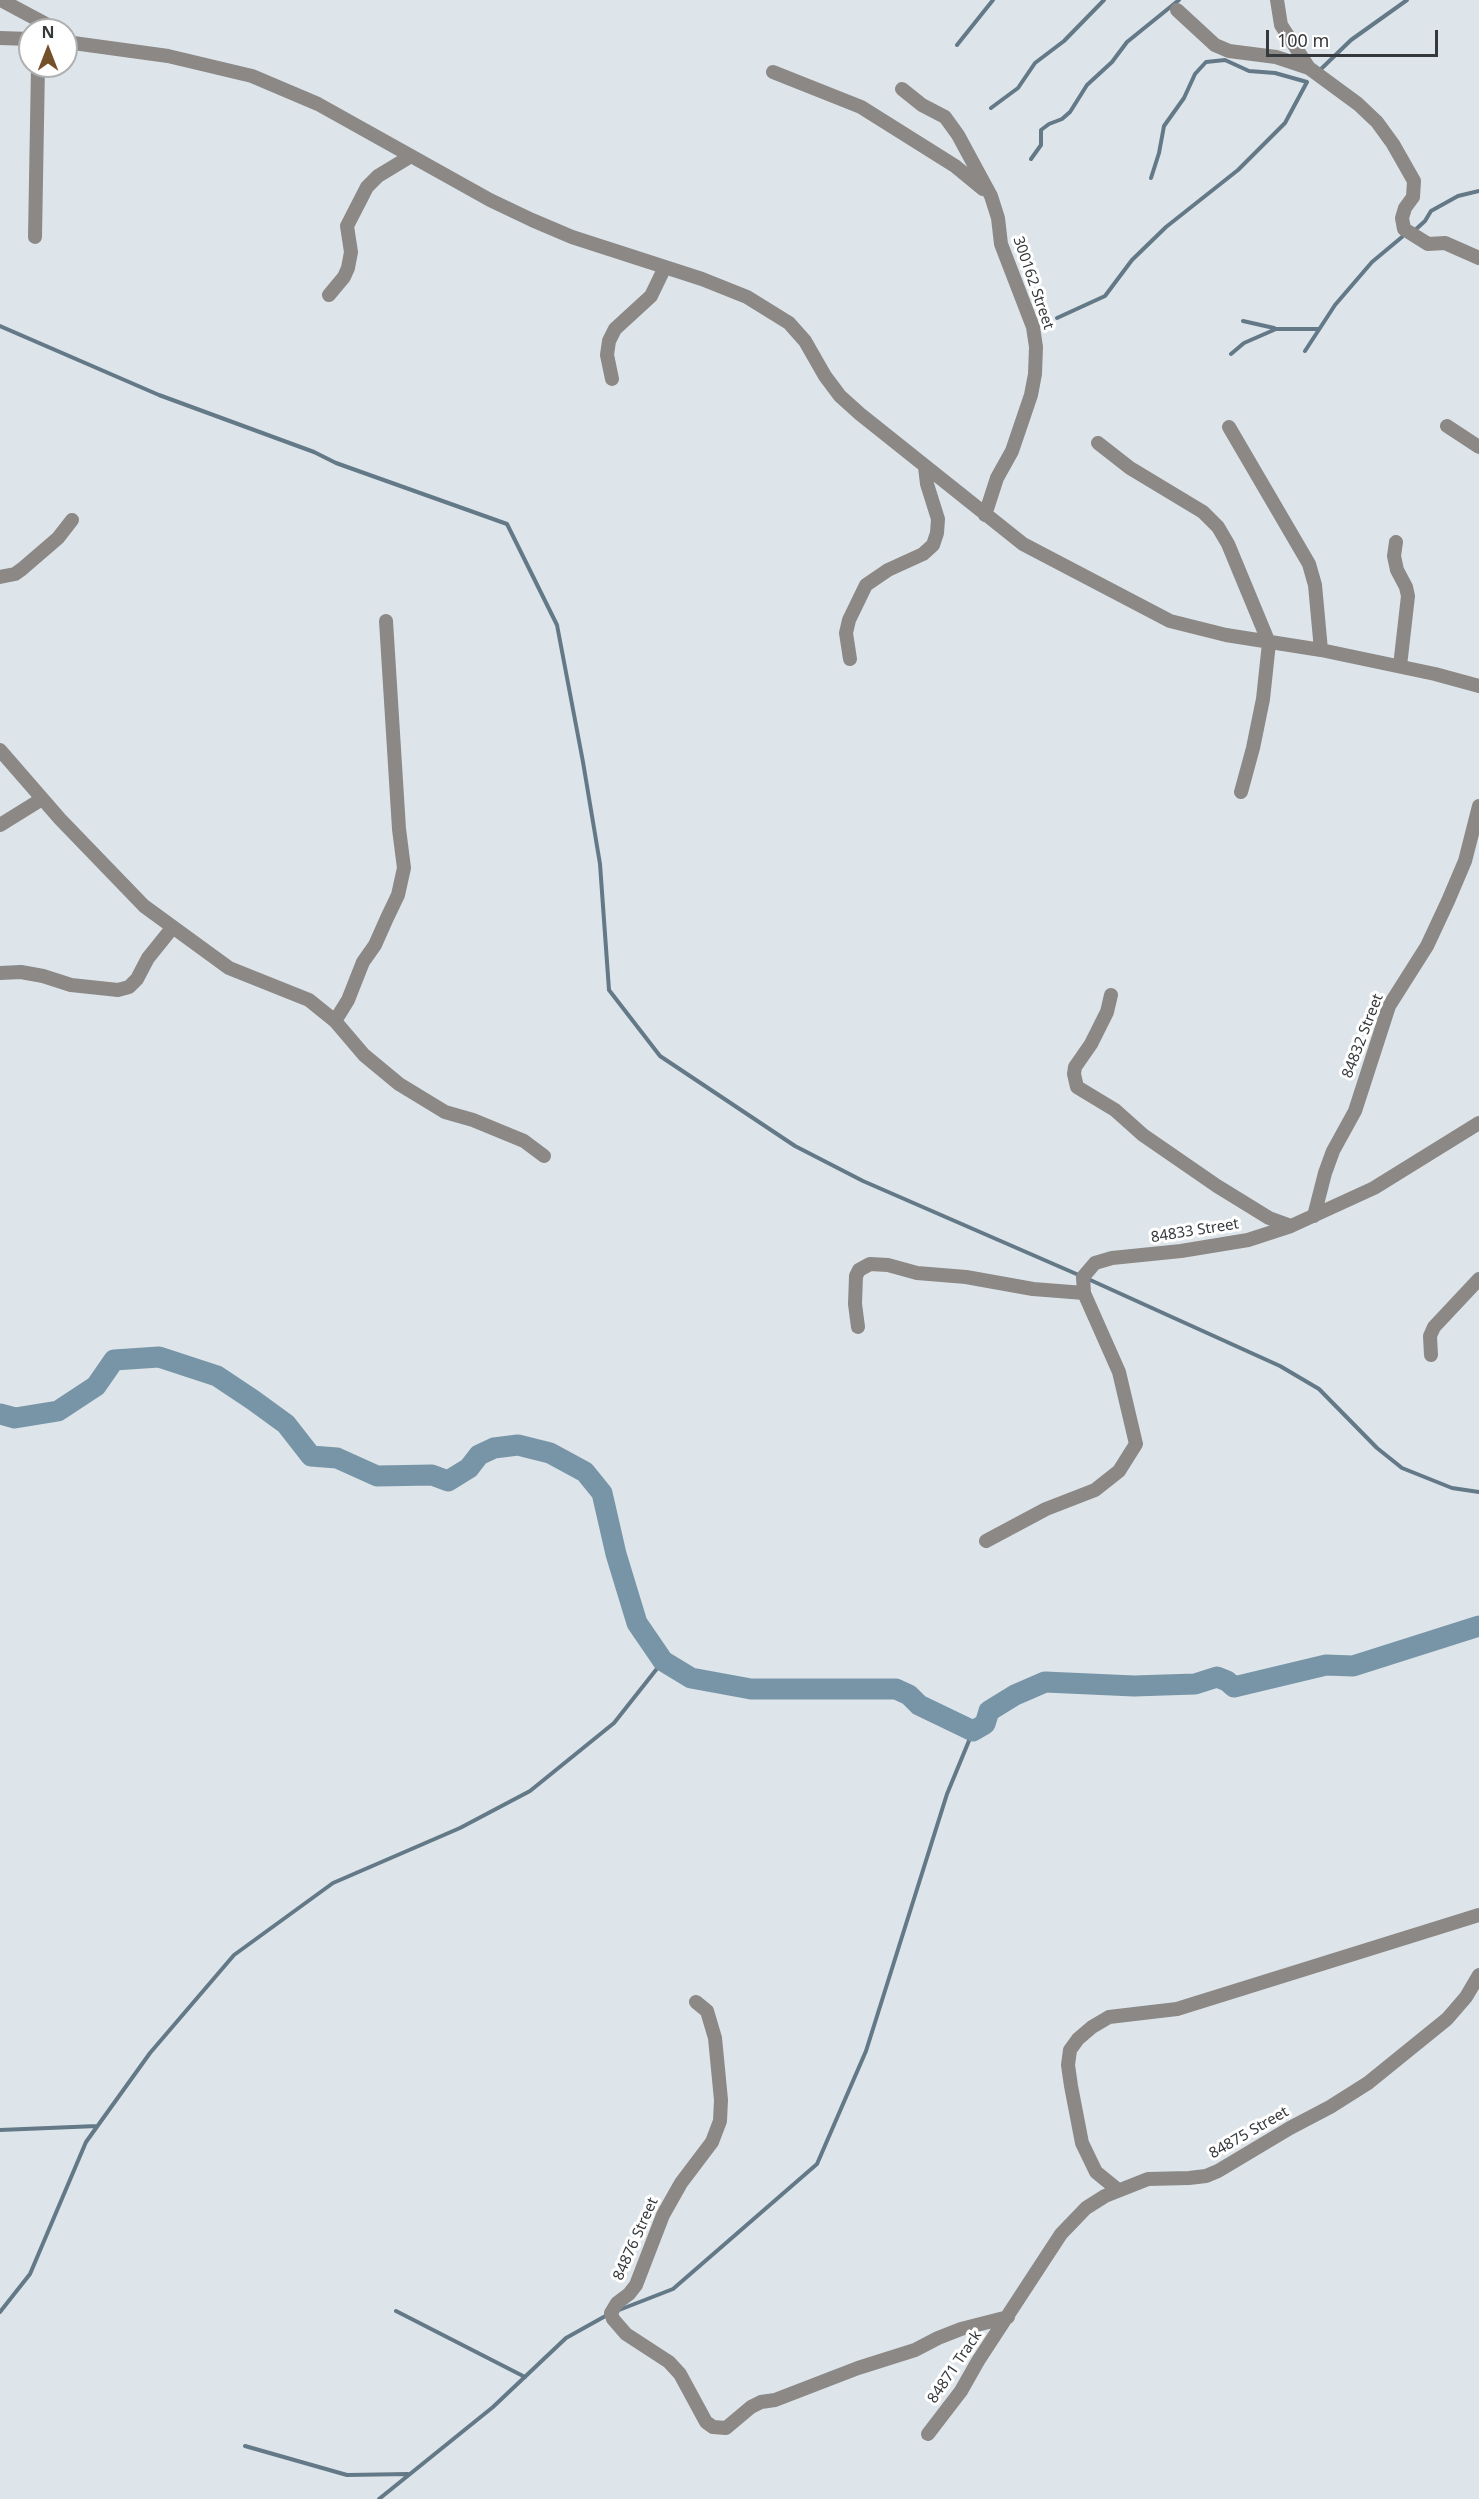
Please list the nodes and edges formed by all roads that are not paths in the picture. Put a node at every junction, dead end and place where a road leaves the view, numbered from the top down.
1 (1, 0) edge
2 (1277, 0) edge
3 (1177, 10) dead end
4 (35, 18) edge
5 (0, 38) edge
6 (18, 39) edge
7 (78, 42) edge
8 (1309, 68) junction
9 (773, 72) dead end
10 (38, 78) edge
11 (903, 89) dead end
12 (411, 156) junction
13 (991, 196) junction
14 (35, 237) dead end
15 (1479, 258) edge
16 (665, 267) junction
17 (329, 295) dead end
18 (612, 379) dead end
19 (1447, 426) dead end
20 (1229, 428) dead end
21 (1098, 443) dead end
22 (1479, 447) edge
23 (925, 467) junction
24 (986, 515) junction
25 (72, 520) dead end
26 (1396, 542) dead end
27 (0, 577) edge
28 (386, 621) dead end
29 (1269, 643) junction
30 (1321, 650) junction
31 (850, 659) dead end
32 (1400, 666) junction
33 (1479, 686) edge
34 (0, 750) edge
35 (1241, 792) dead end
36 (42, 799) junction
37 (1479, 806) edge
38 (4, 823) edge
39 (0, 836) edge
40 (173, 927) junction
41 (0, 973) edge
42 (1112, 995) dead end
43 (335, 1021) junction
44 (1479, 1123) edge
45 (544, 1156) dead end
46 (1314, 1215) junction
47 (1291, 1226) junction
48 (1479, 1279) edge
49 (1084, 1293) junction
50 (858, 1327) dead end
51 (1431, 1355) dead end
52 (986, 1541) dead end
53 (1479, 1915) edge
54 (1479, 1975) edge
55 (696, 2002) dead end
56 (1118, 2190) junction
57 (1008, 2317) junction
58 (928, 2434) dead end

1 - 4 street
2 - 8 street
3 - 8 street
5 - 6 street
7 - 12 street
8 - 15 street
9 - 13 street
10 - 14 street
11 - 13 street, 300162 Street
12 - 16 street
12 - 17 street
13 - 24 street, 300162 Street
16 - 18 street
16 - 23 street
19 - 22 street
20 - 30 street
21 - 29 street
23 - 24 street
23 - 31 street
24 - 29 street
25 - 27 street
26 - 32 street
28 - 43 street
29 - 30 street
29 - 35 street
30 - 32 street
32 - 33 street
34 - 36 street
36 - 38 street
36 - 40 street
37 - 46 street, 84832 Street
38 - 39 street
40 - 41 street
40 - 43 street
42 - 47 street
43 - 45 street
44 - 46 street, 84833 Street
46 - 47 street, 84833 Street
47 - 49 street, 84833 Street
48 - 51 street
49 - 50 street
49 - 52 street
53 - 56 street
54 - 56 street, 84875 Street
55 - 57 street, 84876 Street
56 - 57 street, 84875 Street
57 - 58 street, 84871 Track

